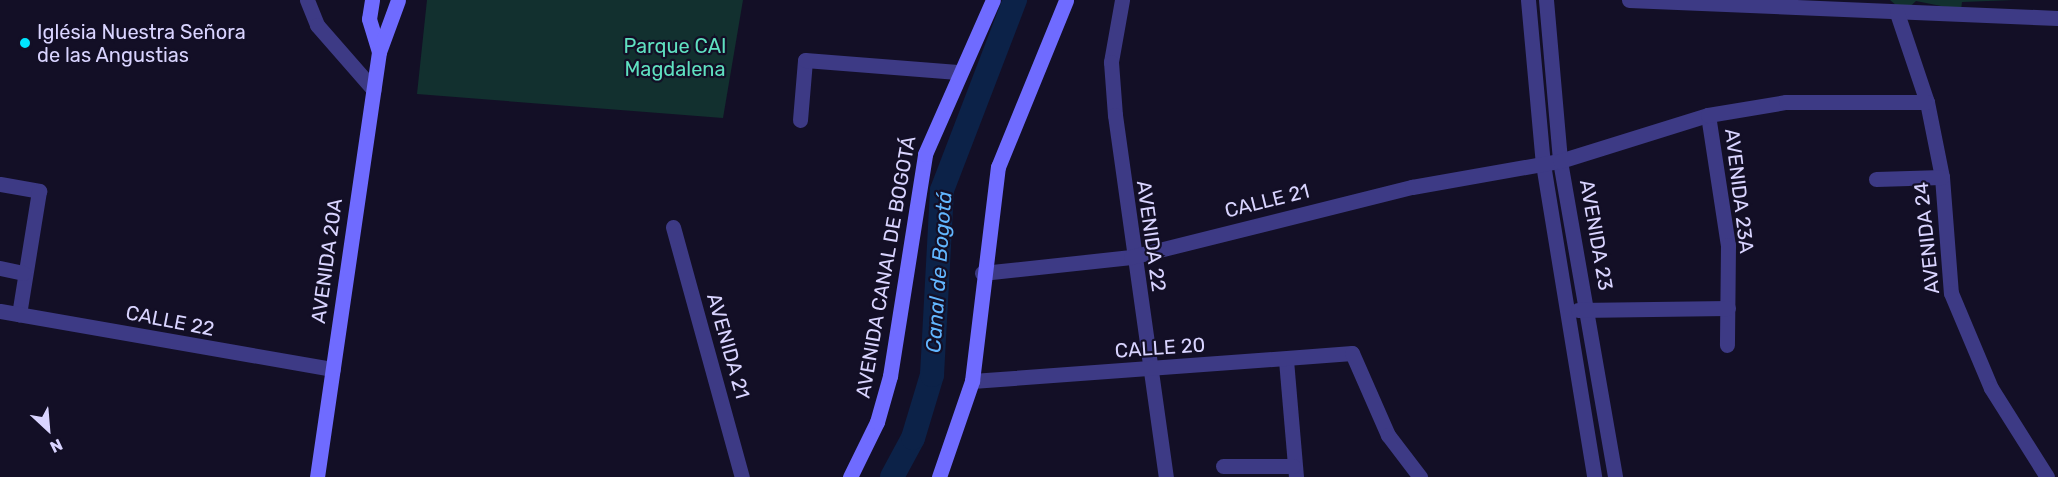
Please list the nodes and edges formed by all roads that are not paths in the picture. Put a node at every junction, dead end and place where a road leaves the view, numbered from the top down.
1 (307, 0) edge
2 (372, 0) edge
3 (398, 0) edge
4 (993, 0) edge
5 (1066, 0) edge
6 (1122, 0) edge
7 (1528, 0) edge
8 (1546, 0) edge
9 (1629, 0) edge
10 (1897, 13) junction
11 (2058, 18) edge
12 (380, 52) junction
13 (958, 72) junction
14 (374, 90) junction
15 (1927, 102) junction
16 (1708, 115) junction
17 (800, 120) dead end
18 (1560, 161) junction
19 (1543, 164) junction
20 (1942, 177) junction
21 (1876, 179) dead end
22 (0, 184) edge
23 (673, 227) dead end
24 (1131, 257) junction
25 (0, 268) edge
26 (23, 273) junction
27 (982, 273) junction
28 (1728, 308) junction
29 (1568, 310) junction
30 (1588, 310) junction
31 (0, 311) edge
32 (19, 314) junction
33 (1727, 345) dead end
34 (1286, 360) junction
35 (333, 369) junction
36 (1153, 369) junction
37 (972, 381) junction
38 (1610, 441) junction
39 (1589, 445) junction
40 (1223, 465) dead end
41 (1295, 472) edge
42 (2058, 472) edge
43 (317, 477) edge
44 (742, 477) edge
45 (850, 477) edge
46 (939, 477) edge
47 (1166, 477) edge
48 (1420, 477) edge
49 (1594, 477) edge
50 (1616, 477) edge
51 (2047, 477) edge
52 (2054, 477) edge

1 - 14 street
2 - 12 main road, AVENIDA 20A
3 - 12 main road, AVENIDA 20A
4 - 13 main road, AVENIDA CANAL DE BOGOTÁ
5 - 27 main road
6 - 24 street, AVENIDA 22
7 - 19 street, AVENIDA 23
8 - 18 street, AVENIDA 23
9 - 10 street
10 - 11 street
10 - 15 street, AVENIDA 24
12 - 14 main road, AVENIDA 20A
13 - 17 street
13 - 45 main road, AVENIDA CANAL DE BOGOTÁ
14 - 35 main road, AVENIDA 20A
15 - 16 street, CALLE 21
15 - 20 street, AVENIDA 24
16 - 18 street, CALLE 21
16 - 28 street, AVENIDA 23A
18 - 19 street, CALLE 21
18 - 30 street, AVENIDA 23
19 - 24 street, CALLE 21
19 - 29 street, AVENIDA 23
20 - 21 street
20 - 51 street, AVENIDA 24
22 - 26 street
23 - 44 street, AVENIDA 21
24 - 27 street, CALLE 21
24 - 36 street, AVENIDA 22
25 - 26 street
26 - 32 street
27 - 37 main road
28 - 30 street
28 - 33 street, AVENIDA 23A
29 - 30 street
29 - 39 street, AVENIDA 23
30 - 38 street, AVENIDA 23
31 - 32 street, CALLE 22
32 - 35 street, CALLE 22
34 - 36 street, CALLE 20
34 - 41 street
34 - 48 street, CALLE 20
35 - 43 main road, AVENIDA 20A
36 - 37 street, CALLE 20
36 - 47 street, AVENIDA 22
37 - 46 main road
38 - 39 street
38 - 50 street, AVENIDA 23
39 - 49 street, AVENIDA 23
40 - 41 street
42 - 52 street

